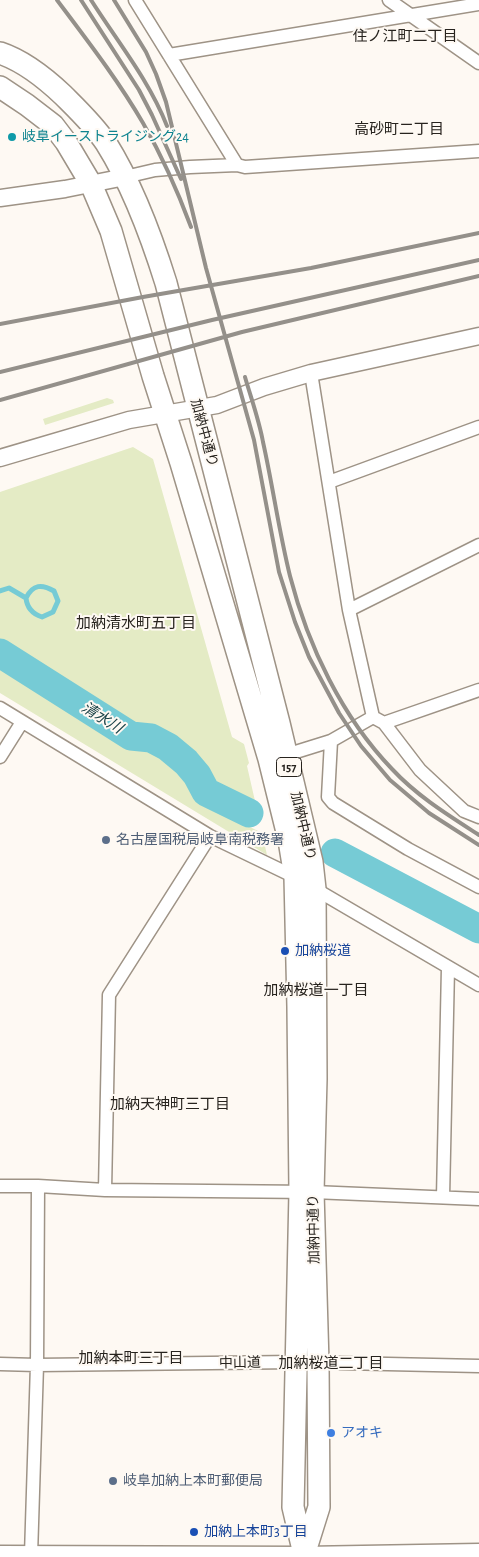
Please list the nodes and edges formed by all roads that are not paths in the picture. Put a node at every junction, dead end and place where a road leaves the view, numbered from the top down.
1 (135, 0) edge
2 (389, 0) edge
3 (479, 4) edge
4 (412, 16) junction
5 (0, 53) edge
6 (169, 56) junction
7 (479, 63) edge
8 (0, 87) edge
9 (479, 151) edge
10 (236, 165) junction
11 (125, 177) junction
12 (91, 184) junction
13 (0, 198) edge
14 (479, 336) edge
15 (311, 373) junction
16 (198, 409) junction
17 (165, 414) junction
18 (479, 427) edge
19 (0, 458) edge
20 (329, 482) junction
21 (479, 545) edge
22 (349, 610) junction
23 (479, 690) edge
24 (0, 708) edge
25 (378, 720) junction
26 (22, 722) junction
27 (331, 741) junction
28 (286, 755) junction
29 (0, 757) edge
30 (479, 817) edge
31 (210, 836) junction
32 (295, 877) junction
33 (479, 887) edge
34 (315, 889) junction
35 (448, 968) junction
36 (479, 985) edge
37 (0, 1186) edge
38 (38, 1186) junction
39 (105, 1190) junction
40 (306, 1192) junction
41 (443, 1197) junction
42 (479, 1199) edge
43 (296, 1362) junction
44 (318, 1362) junction
45 (0, 1364) edge
46 (37, 1365) junction
47 (479, 1366) edge
48 (479, 1552) edge
49 (0, 1554) edge
50 (31, 1554) junction
51 (304, 1556) edge

1 - 6 street
2 - 4 street
3 - 4 street
4 - 6 street
4 - 7 street
5 - 11 highway, 加納中通り / 157
6 - 10 street
8 - 12 highway, 加納中通り / 157
9 - 10 street
10 - 11 street
11 - 12 street
11 - 16 highway, 加納中通り / 157
12 - 13 street
12 - 17 highway, 加納中通り / 157
14 - 15 street
15 - 16 street
15 - 20 street
16 - 17 street
16 - 28 highway, 加納中通り / 157
17 - 19 street
17 - 32 highway, 加納中通り / 157
18 - 20 street
20 - 22 street
21 - 22 street
22 - 25 street
23 - 25 street
24 - 26 street
25 - 27 street
25 - 30 street
26 - 29 street
26 - 31 street
27 - 28 street
27 - 33 street
28 - 34 highway, 加納中通り / 157
31 - 32 street
31 - 39 street
32 - 40 highway, 加納中通り / 157
34 - 35 street
34 - 40 highway, 加納中通り / 157
35 - 36 street
35 - 41 street
37 - 38 street
38 - 39 street
38 - 46 street
39 - 40 street
40 - 41 street
40 - 43 highway, 加納中通り / 157
40 - 44 highway, 加納中通り / 157
41 - 42 street
43 - 44 street, 中山道
43 - 46 street, 中山道
43 - 51 highway, 加納中通り / 157
44 - 47 street, 中山道
44 - 51 highway, 加納中通り / 157
45 - 46 street, 中山道
46 - 50 street
48 - 51 street
49 - 50 street
50 - 51 street

